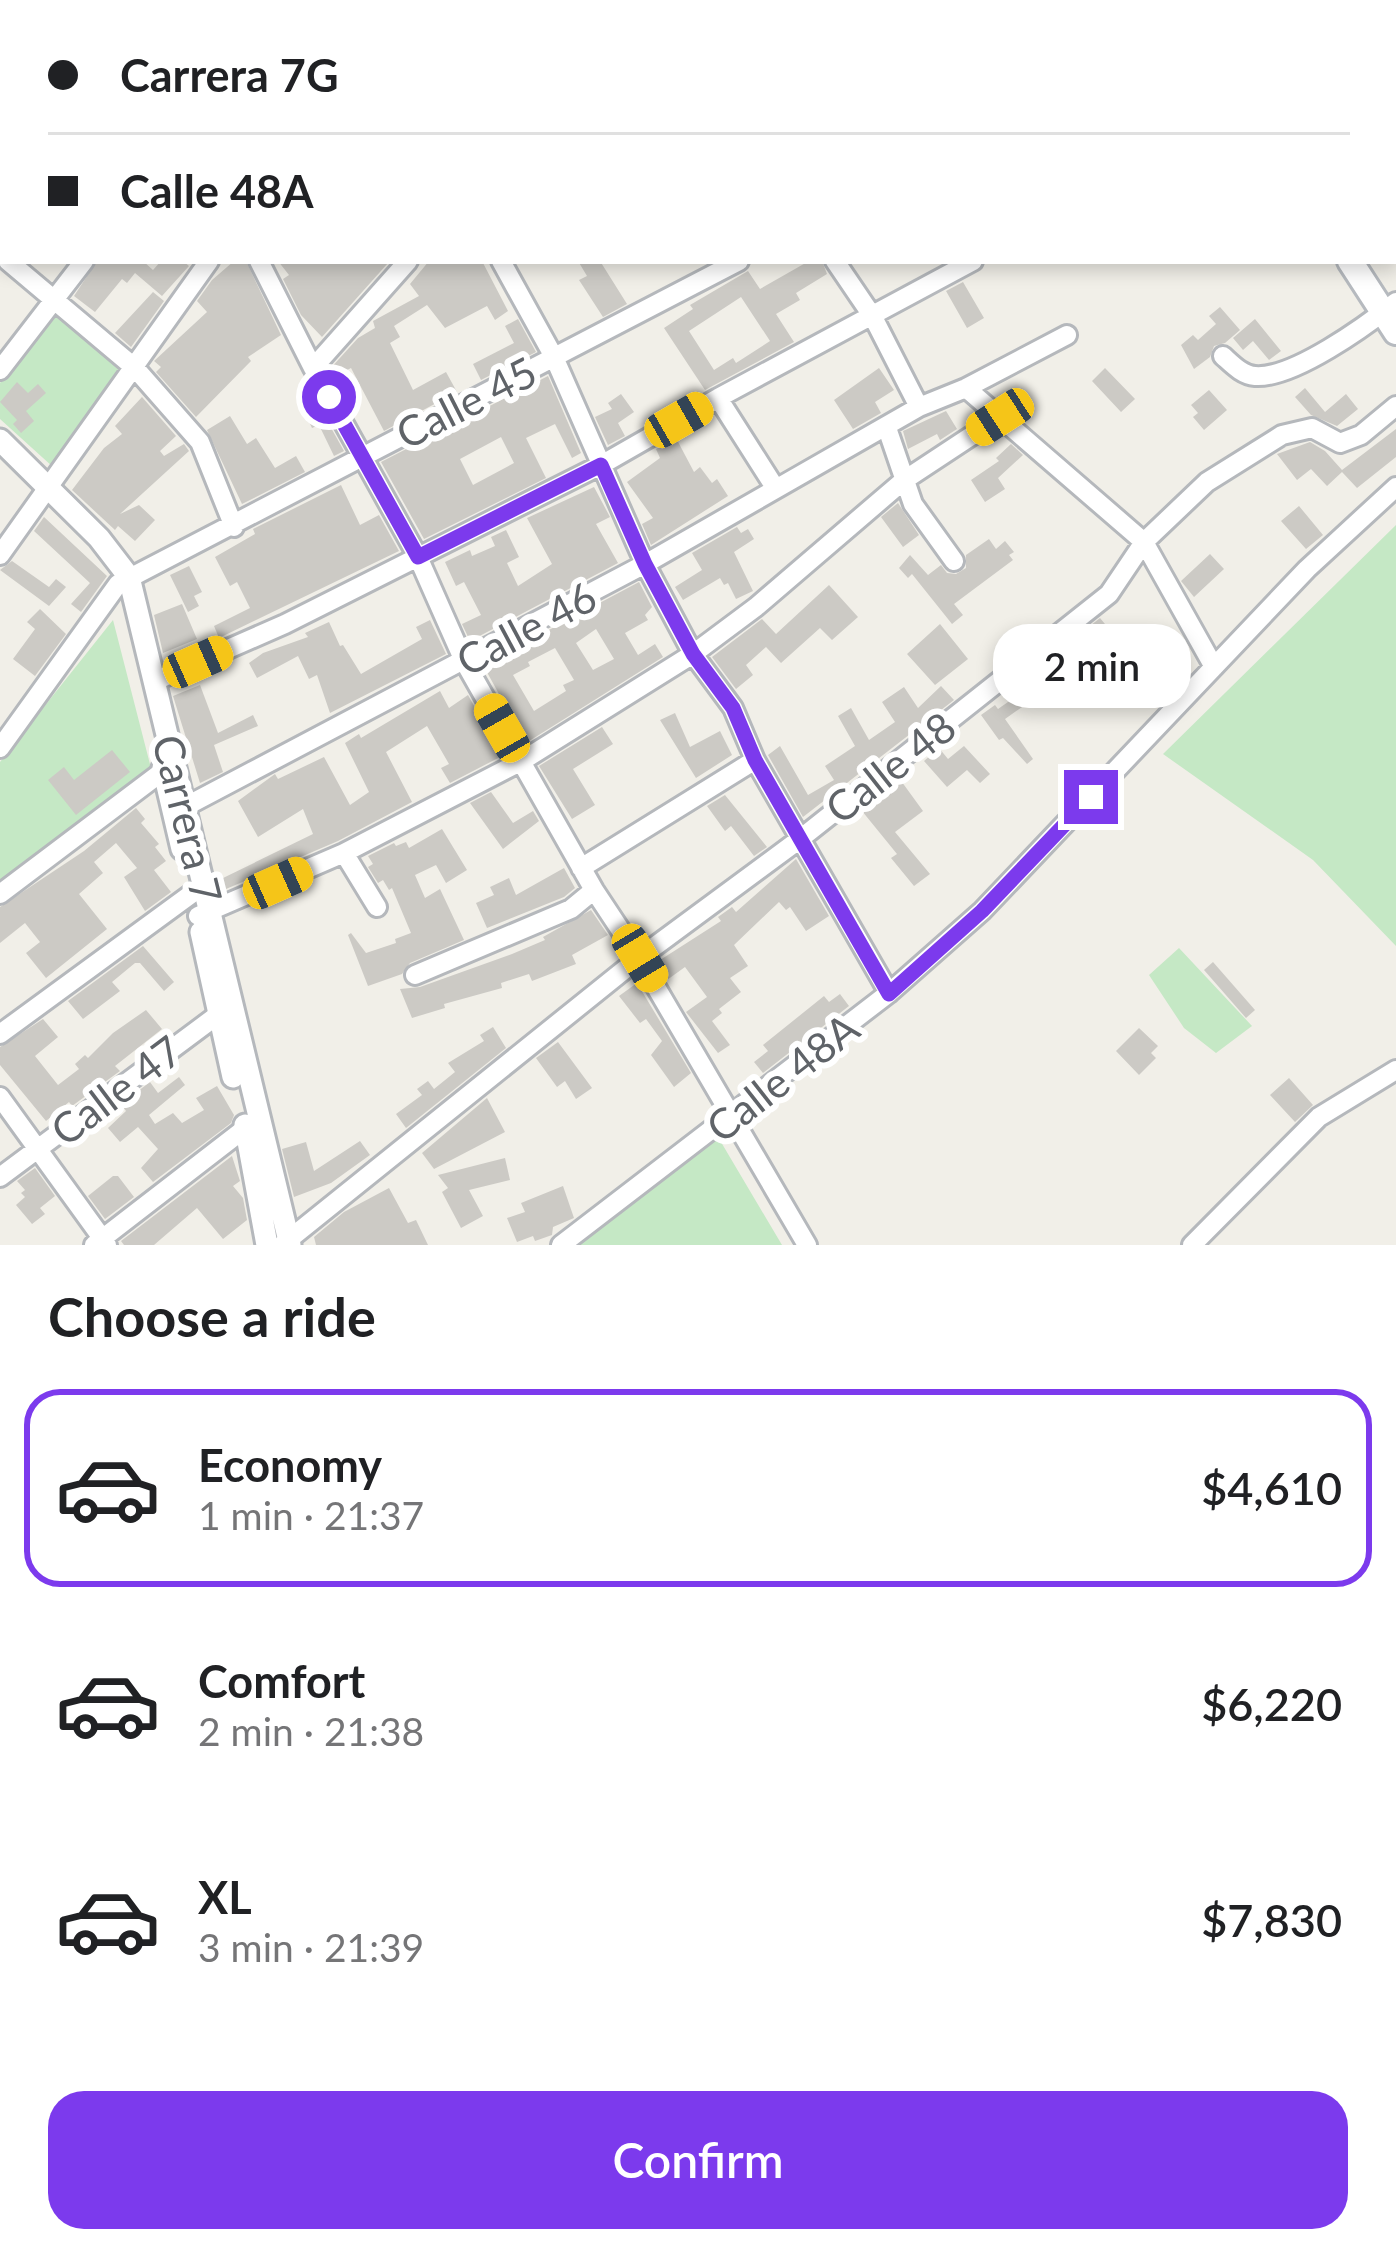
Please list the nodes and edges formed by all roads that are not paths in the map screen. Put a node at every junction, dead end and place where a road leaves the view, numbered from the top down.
1 (11, 264) edge
2 (82, 264) edge
3 (207, 264) edge
4 (261, 264) edge
5 (405, 264) edge
6 (503, 264) edge
7 (733, 264) edge
8 (837, 264) edge
9 (968, 264) edge
10 (1353, 264) edge
11 (56, 301) junction
12 (1391, 316) edge
13 (873, 317) junction
14 (1067, 335) dead end
15 (1223, 356) dead end
16 (554, 357) junction
17 (136, 368) junction
18 (313, 368) junction
19 (0, 370) edge
20 (966, 388) junction
21 (718, 398) junction
22 (1396, 406) edge
23 (919, 407) junction
24 (1000, 417) junction
25 (887, 428) junction
26 (0, 440) edge
27 (363, 455) junction
28 (0, 460) edge
29 (601, 465) junction
30 (903, 481) junction
31 (1396, 487) edge
32 (776, 489) junction
33 (45, 494) junction
34 (234, 526) junction
35 (1144, 542) junction
36 (0, 555) edge
37 (418, 557) junction
38 (954, 561) dead end
39 (645, 564) junction
40 (123, 580) junction
41 (693, 654) junction
42 (464, 661) junction
43 (1214, 667) junction
44 (155, 682) junction
45 (3, 738) edge
46 (755, 760) junction
47 (521, 761) junction
48 (169, 766) junction
49 (179, 810) junction
50 (800, 839) junction
51 (344, 853) junction
52 (581, 868) junction
53 (594, 890) junction
54 (0, 893) edge
55 (202, 903) junction
56 (377, 907) dead end
57 (640, 958) junction
58 (416, 975) dead end
59 (889, 994) junction
60 (225, 1010) junction
61 (0, 1034) edge
62 (1396, 1070) edge
63 (0, 1097) edge
64 (733, 1116) junction
65 (251, 1123) junction
66 (38, 1150) junction
67 (0, 1177) edge
68 (101, 1243) edge
69 (282, 1244) edge
70 (560, 1245) edge
71 (807, 1245) edge
72 (1192, 1245) edge

1 - 11 street
2 - 11 street
3 - 17 street
4 - 18 street
5 - 18 street
6 - 16 street
7 - 16 street, Calle 45
8 - 13 street
9 - 13 street
10 - 12 main road
11 - 17 street
11 - 19 street
12 - 15 street
13 - 21 street
13 - 23 street
14 - 20 street, Calle 46
16 - 27 street, Calle 45
16 - 29 street
17 - 33 street
17 - 34 street
18 - 27 street
20 - 23 street, Calle 46
20 - 24 street
21 - 29 street
21 - 32 street
22 - 35 street, Calle 48
23 - 25 street, Calle 46
24 - 30 street
24 - 35 street
25 - 30 street
25 - 32 street, Calle 46
26 - 33 street, Carrera 7
27 - 34 street, Calle 45
27 - 37 street
28 - 33 street, Carrera 7
29 - 37 street
29 - 39 street
30 - 38 street
30 - 41 street
31 - 43 street, Calle 48A
32 - 39 street, Calle 46
33 - 36 street
33 - 40 street, Carrera 7
34 - 40 street, Calle 45
35 - 43 street
35 - 50 street, Calle 48
37 - 42 street
37 - 44 street
39 - 41 street
39 - 42 street, Calle 46
40 - 44 street, Carrera 7
40 - 45 street
40 - 48 street, Carrera 7
41 - 46 street
41 - 47 street
42 - 47 street
42 - 49 street, Calle 46
43 - 59 street, Calle 48A
44 - 48 street, Carrera 7
46 - 50 street
46 - 52 street
47 - 51 street
47 - 52 street
48 - 49 street, Carrera 7
48 - 54 street
49 - 55 street, Carrera 7
50 - 57 street, Calle 48
50 - 59 street
51 - 55 street
51 - 56 street
52 - 53 street
53 - 57 street
53 - 58 street
55 - 60 street, Carrera 7
55 - 61 street
57 - 64 street
57 - 69 street, Calle 48
59 - 64 street, Calle 48A
60 - 65 street, Carrera 7
60 - 66 street, Calle 47
62 - 72 street
63 - 66 street
64 - 70 street, Calle 48A
64 - 71 street
65 - 68 street
65 - 69 street, Carrera 7
66 - 67 street, Calle 47
66 - 68 street

